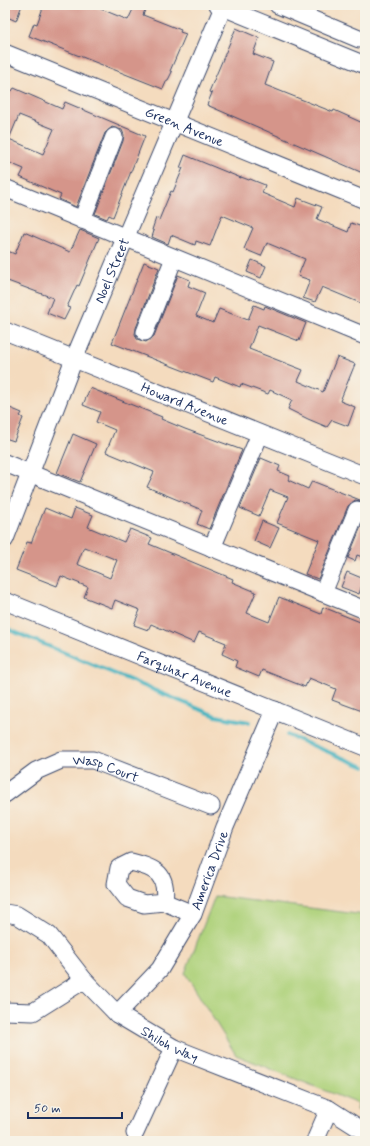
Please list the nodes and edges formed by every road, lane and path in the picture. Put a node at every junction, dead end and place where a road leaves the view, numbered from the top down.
1 (278, 5) edge
2 (222, 6) edge
3 (311, 11) edge
4 (300, 38) junction
5 (359, 39) dead end
6 (5, 53) edge
7 (365, 64) edge
8 (176, 122) junction
9 (114, 137) dead end
10 (5, 188) edge
11 (365, 200) edge
12 (82, 220) junction
13 (125, 238) junction
14 (174, 258) junction
15 (5, 331) edge
16 (145, 332) dead end
17 (365, 336) edge
18 (74, 359) junction
19 (260, 434) junction
20 (5, 463) edge
21 (32, 473) junction
22 (365, 476) edge
23 (357, 510) dead end
24 (5, 539) edge
25 (212, 548) junction
26 (323, 592) junction
27 (5, 601) edge
28 (365, 610) edge
29 (275, 710) junction
30 (365, 747) edge
31 (5, 794) edge
32 (210, 806) dead end
33 (164, 902) dead end
34 (5, 913) edge
35 (193, 914) junction
36 (84, 980) junction
37 (5, 1011) edge
38 (117, 1014) junction
39 (174, 1048) junction
40 (329, 1109) junction
41 (365, 1132) edge
42 (135, 1133) dead end
43 (316, 1141) edge

1 - 3 street
2 - 4 street
2 - 8 street, Noel Street
3 - 4 street
3 - 5 street
4 - 7 street
6 - 8 street, Green Avenue
8 - 11 street, Green Avenue
8 - 13 street, Noel Street
9 - 12 street
10 - 12 street
12 - 13 street
13 - 14 street
13 - 18 street, Noel Street
14 - 16 street
14 - 17 street
15 - 18 street, Howard Avenue
18 - 19 street, Howard Avenue
18 - 21 street, Noel Street
19 - 22 street, Howard Avenue
19 - 25 street
20 - 21 street
21 - 24 street, Noel Street
21 - 25 street
23 - 26 street
25 - 26 street
26 - 28 street
27 - 29 street, Farquhar Avenue
29 - 30 street, Farquhar Avenue
29 - 35 street, America Drive
31 - 32 street, Wasp Court
33 - 35 street
34 - 36 street, Shiloh Way
35 - 38 street, America Drive
36 - 37 street
36 - 38 street, Shiloh Way
38 - 39 street, Shiloh Way
39 - 40 street, Shiloh Way
39 - 42 street
40 - 41 street, Shiloh Way
40 - 43 street

